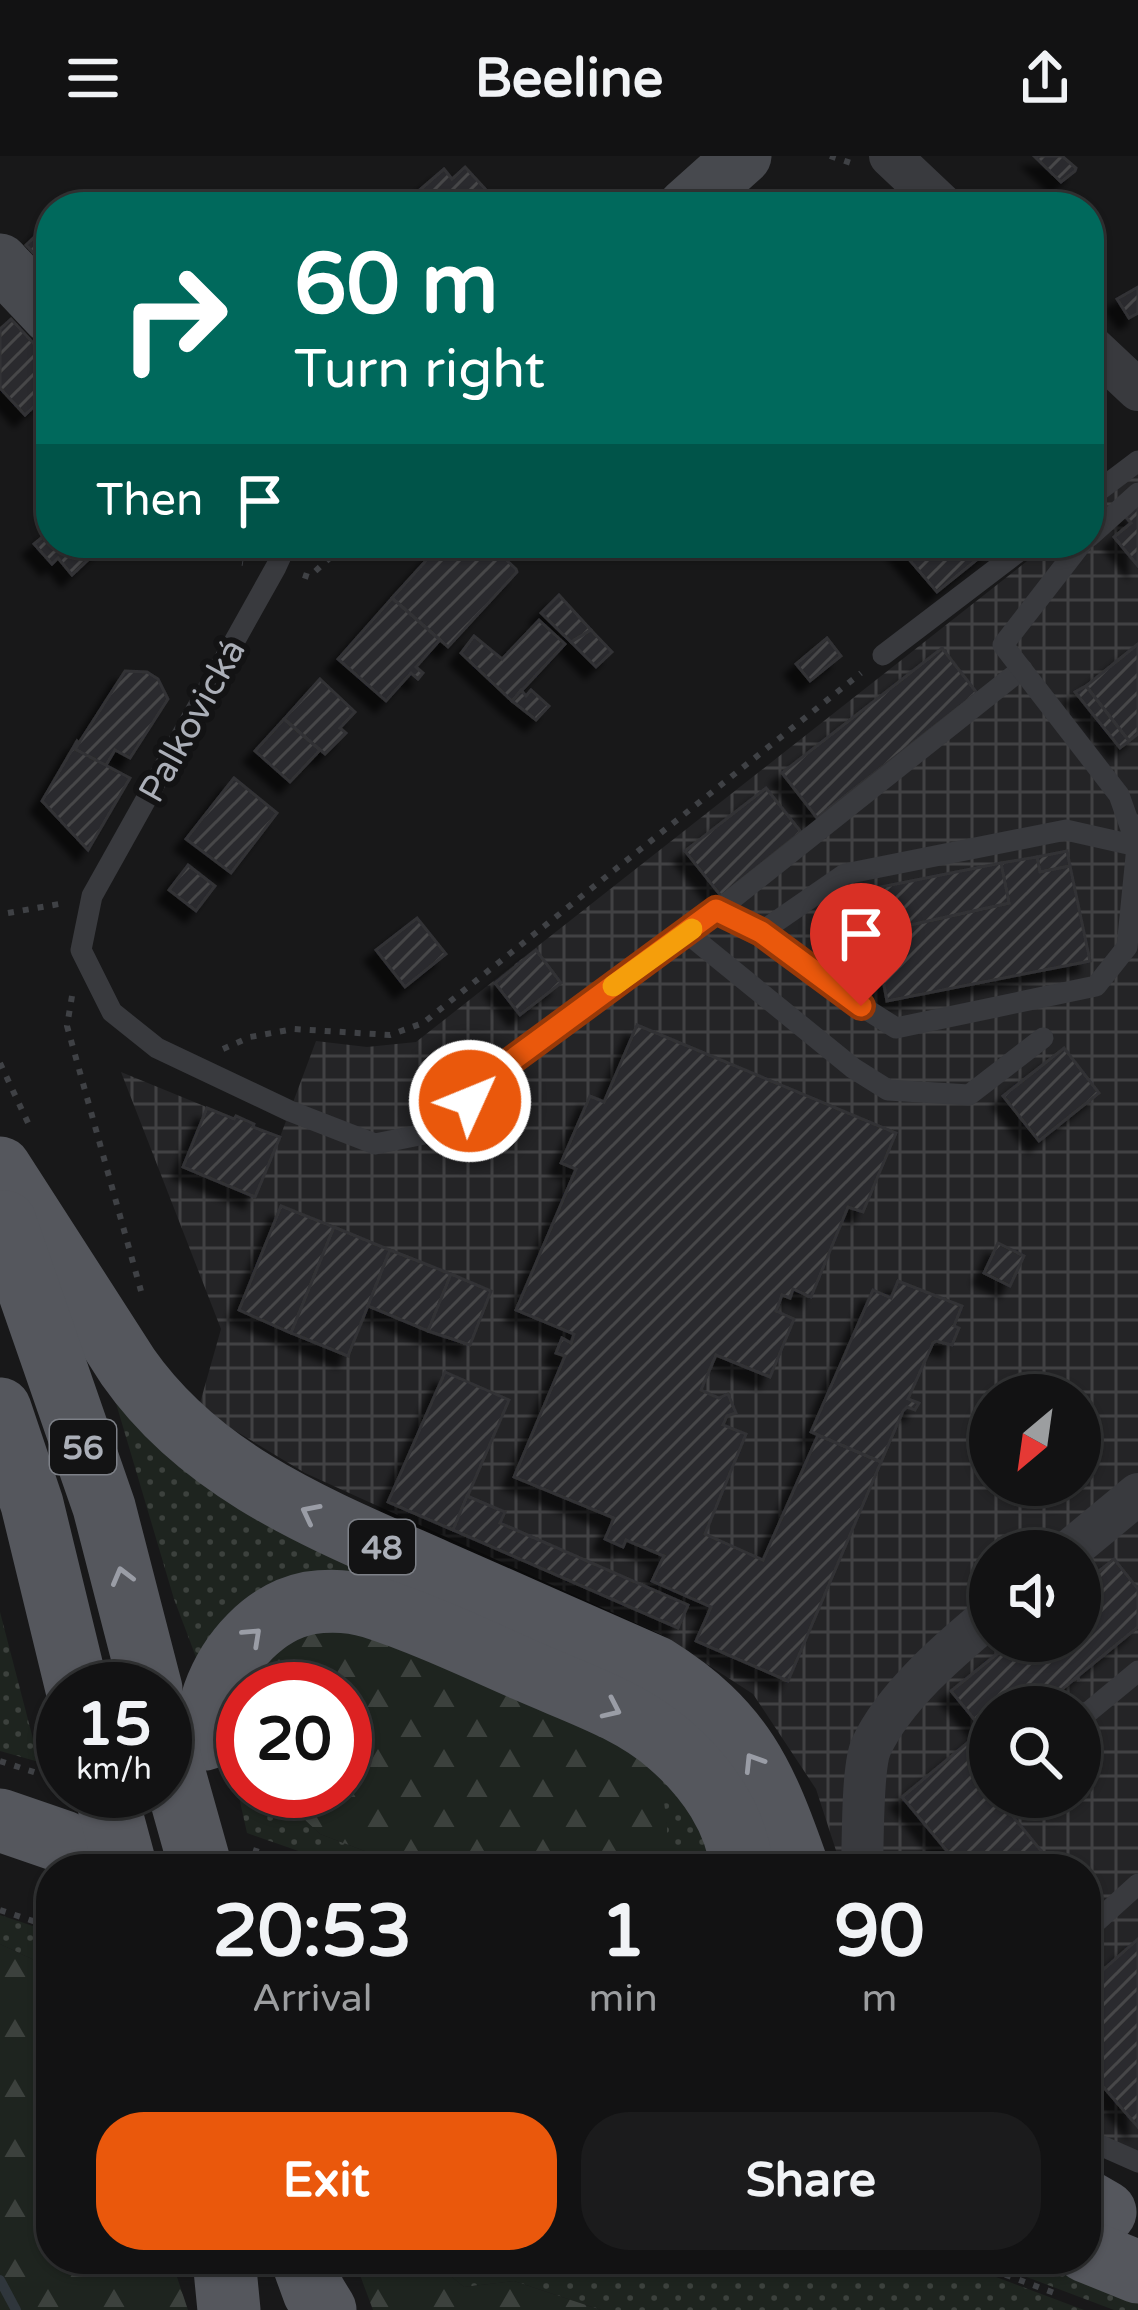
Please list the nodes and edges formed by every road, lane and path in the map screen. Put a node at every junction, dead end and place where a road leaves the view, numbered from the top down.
1 (743, 156) edge
2 (890, 156) edge
3 (703, 192) edge
4 (928, 192) edge
5 (0, 262) edge
6 (36, 300) edge
7 (1104, 358) edge
8 (1138, 391) edge
9 (1138, 461) edge
10 (1104, 487) edge
11 (1138, 493) edge
12 (1104, 523) edge
13 (280, 558) edge
14 (1010, 558) edge
15 (1071, 558) edge
16 (883, 656) joint
17 (1022, 670) junction
18 (1138, 846) edge
19 (92, 896) junction
20 (716, 910) junction
21 (8, 913) dead end
22 (761, 932) junction
23 (687, 933) junction
24 (72, 993) dead end
25 (1043, 1038) dead end
26 (0, 1063) edge
27 (197, 1069) junction
28 (19, 1156) edge
29 (0, 1209) edge
30 (144, 1301) dead end
31 (0, 1408) edge
32 (0, 1442) edge
33 (1138, 1494) edge
34 (32, 1504) junction
35 (1094, 1530) edge
36 (969, 1633) edge
37 (70, 1662) edge
38 (144, 1662) edge
39 (1138, 1671) edge
40 (1101, 1702) edge
41 (192, 1729) edge
42 (0, 1761) edge
43 (192, 1765) edge
44 (36, 1773) edge
45 (112, 1818) edge
46 (0, 1820) edge
47 (47, 1854) edge
48 (122, 1854) edge
49 (217, 1854) edge
50 (739, 1854) edge
51 (793, 1854) edge
52 (863, 1854) edge
53 (36, 1862) edge
54 (0, 1863) edge
55 (1138, 1884) edge
56 (0, 1910) edge
57 (1101, 1917) edge
58 (36, 1922) edge
59 (1101, 2222) edge
60 (1138, 2272) edge
61 (226, 2274) edge
62 (307, 2274) edge
63 (230, 2310) edge
64 (325, 2310) edge

1 - 3 street
2 - 4 street
5 - 6 street
7 - 8 street
9 - 10 lane
11 - 12 lane
13 - 19 lane, Palkovická
14 - 16 lane
15 - 17 lane
16 - 27 path
17 - 18 lane
17 - 20 lane, Palkovická
18 - 22 lane
18 - 22 lane
19 - 21 path
19 - 27 lane, Palkovická
20 - 22 lane
20 - 23 lane, Palkovická
23 - 25 lane
23 - 27 lane, Palkovická
24 - 30 path
26 - 28 path
51 -> 28 main road, 48
38 -> 29 main road, 56
31 - 34 main road, 56
32 - 34 main road
33 - 35 street
34 - 37 main road, 56
36 - 52 street
39 - 40 lane
41 -> 50 main road, 48
42 - 44 path
43 - 49 main road, bridge
45 - 48 main road, bridge
46 - 47 main road
53 - 54 main road
55 - 57 lane
56 - 58 path
59 - 60 main road
61 - 63 main road
62 - 64 main road

